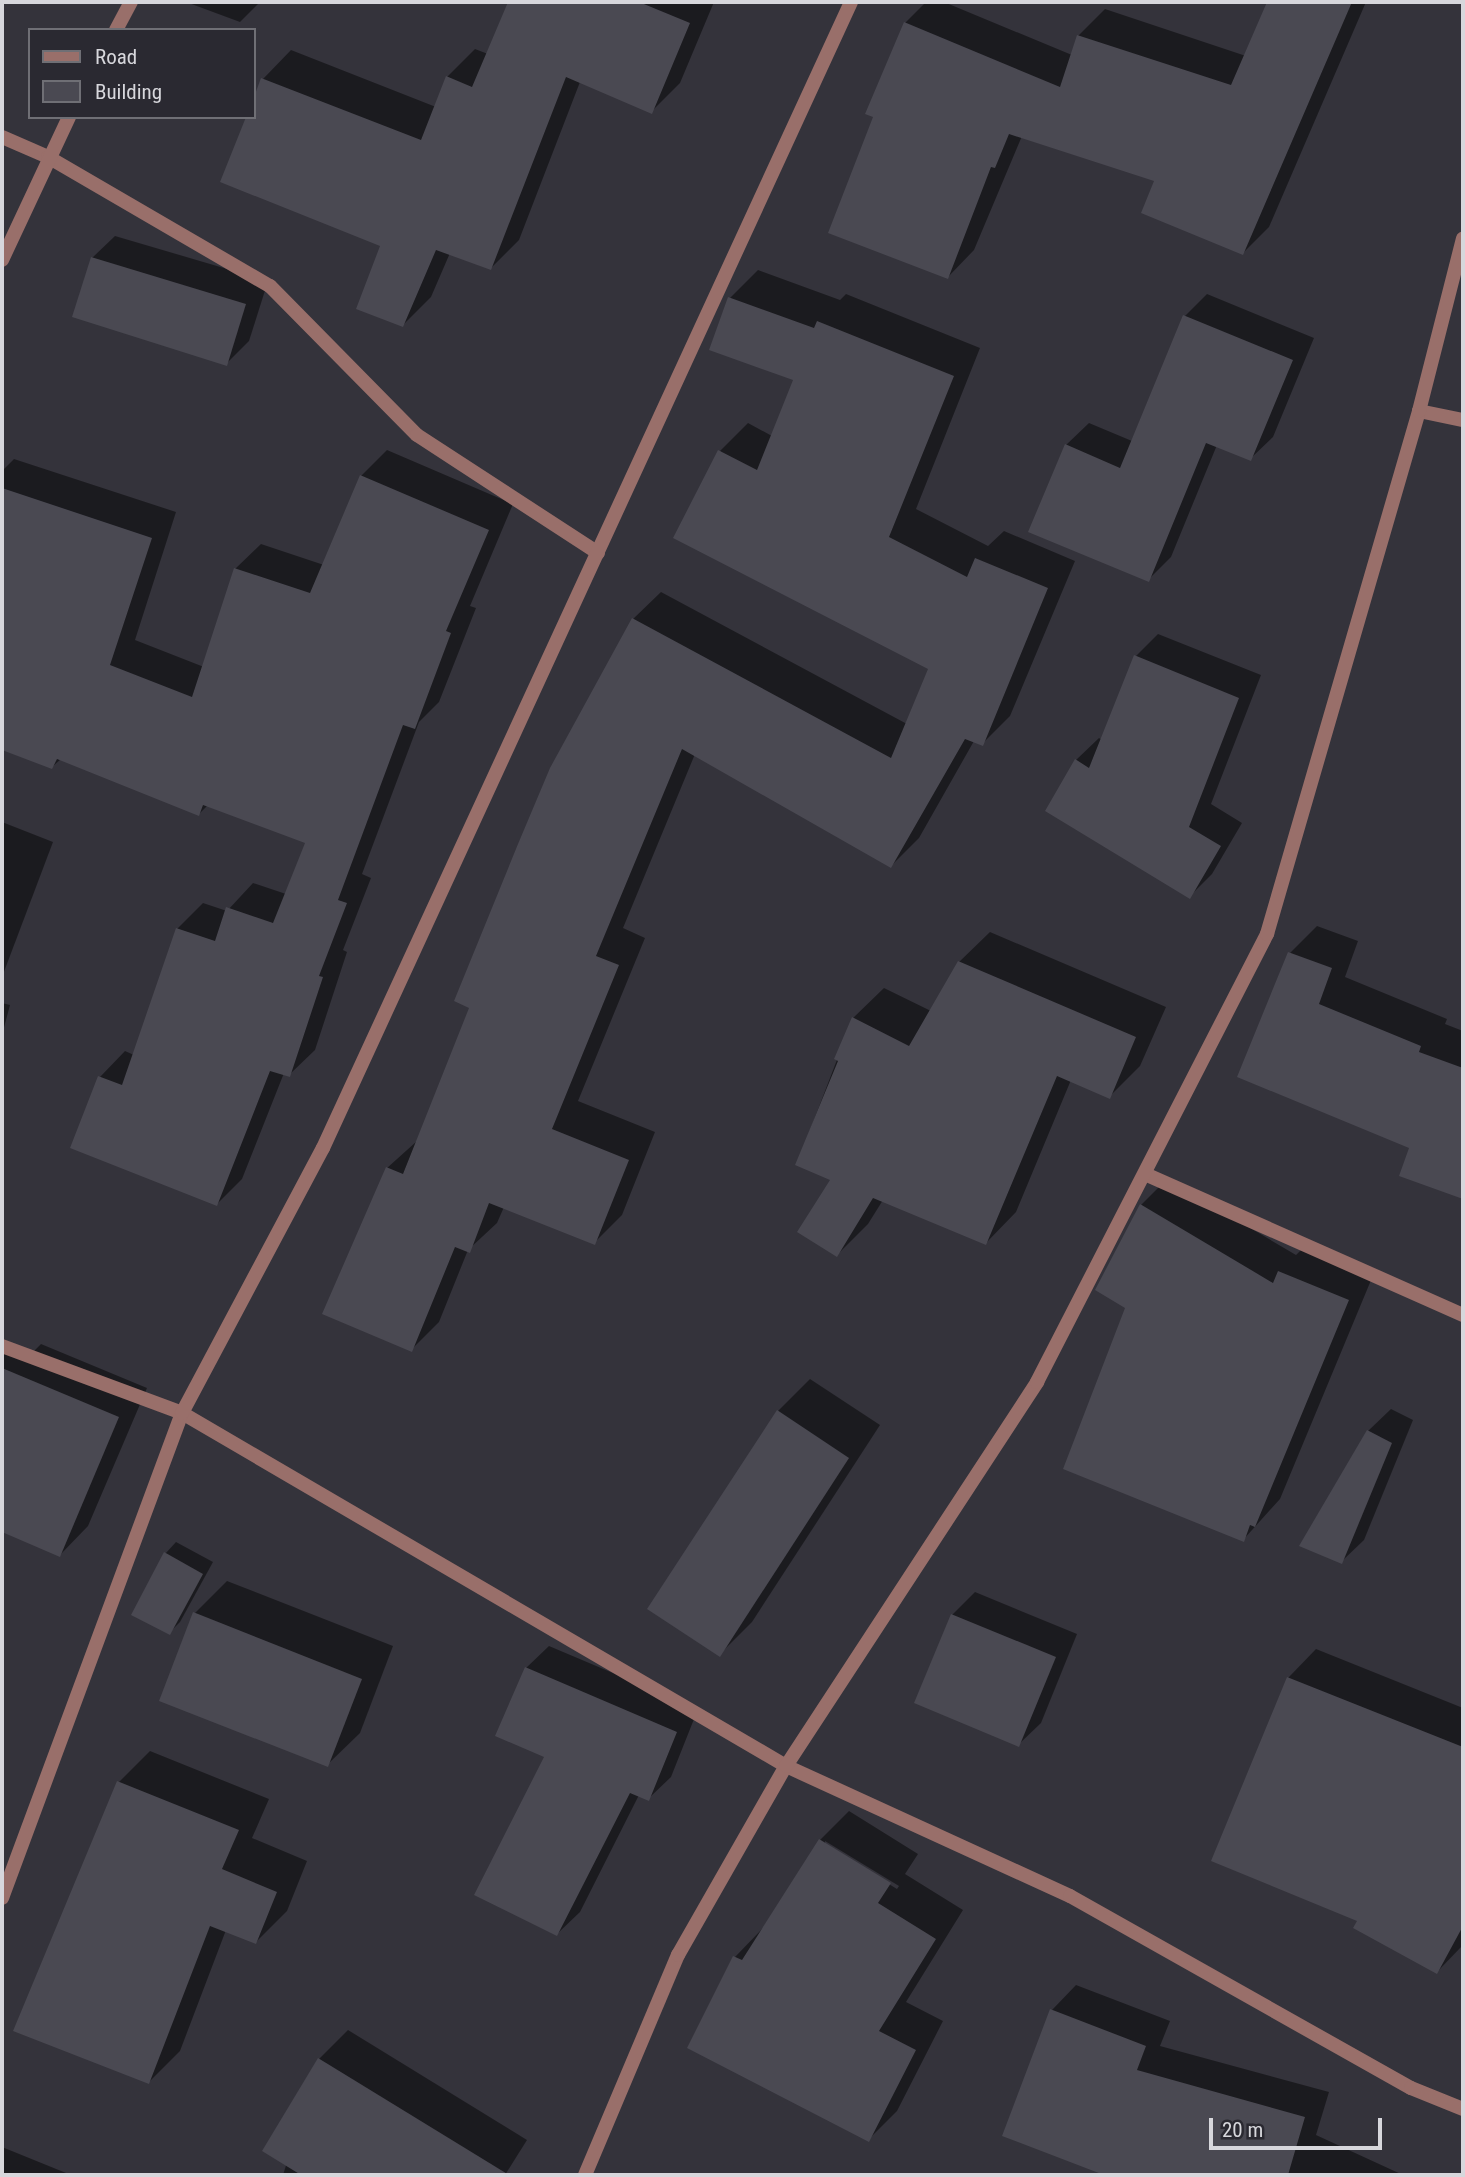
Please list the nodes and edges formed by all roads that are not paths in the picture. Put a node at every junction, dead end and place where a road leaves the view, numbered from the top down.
1 (131, 2) edge
2 (851, 2) edge
3 (117, 28) edge
4 (68, 119) edge
5 (2, 137) edge
6 (48, 157) junction
7 (1463, 239) edge
8 (2, 260) edge
9 (1419, 411) junction
10 (1463, 420) edge
11 (598, 553) junction
12 (1146, 1174) junction
13 (1463, 1315) edge
14 (2, 1346) edge
15 (182, 1413) junction
16 (786, 1766) junction
17 (2, 1898) edge
18 (1463, 2109) edge
19 (585, 2175) edge

1 - 3 street
2 - 11 street
4 - 6 street
5 - 6 street
6 - 8 street
6 - 11 street
7 - 9 street
9 - 10 street
9 - 12 street
11 - 15 street
12 - 13 street
12 - 16 street
14 - 15 street
15 - 16 street
15 - 17 street
16 - 18 street
16 - 19 street

